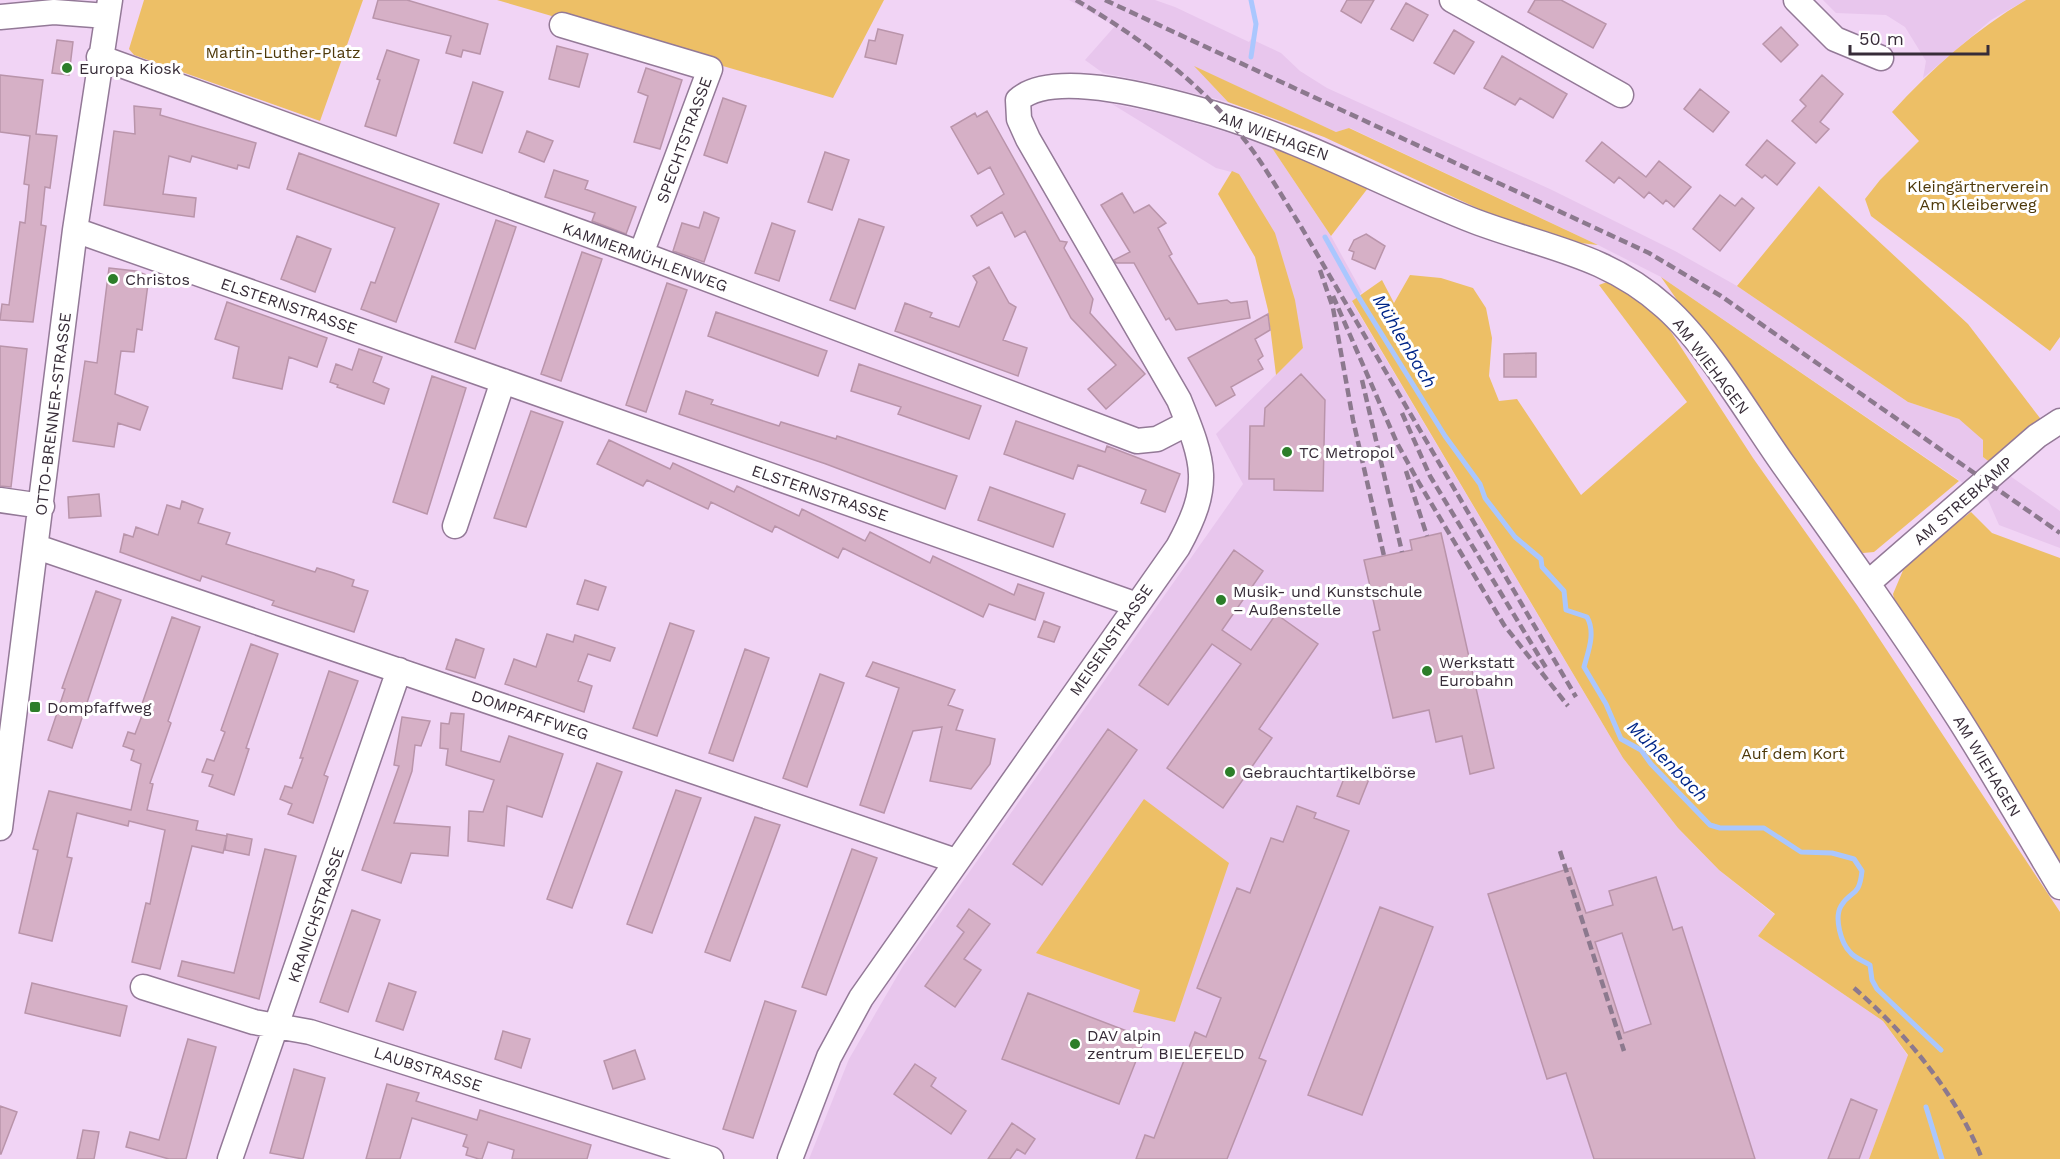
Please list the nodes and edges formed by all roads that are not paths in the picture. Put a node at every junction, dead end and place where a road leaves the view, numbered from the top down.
1 (1452, 0) edge
2 (1796, 0) edge
3 (108, 8) edge
4 (0, 17) edge
5 (562, 25) dead end
6 (99, 57) junction
7 (1881, 58) dead end
8 (1621, 95) dead end
9 (1018, 100) joint
10 (75, 230) junction
11 (641, 254) junction
12 (503, 381) junction
13 (2060, 421) edge
14 (1188, 423) junction
15 (0, 500) edge
16 (42, 506) junction
17 (455, 525) dead end
18 (37, 547) junction
19 (1868, 583) junction
20 (1137, 605) junction
21 (399, 670) junction
22 (0, 828) edge
23 (956, 861) junction
24 (2060, 888) edge
25 (143, 987) dead end
26 (277, 1028) junction
27 (230, 1159) edge
28 (711, 1159) edge
29 (790, 1159) edge

1 - 8 street
2 - 7 street
3 - 4 street
3 - 6 street, OTTO-BRENNER-STRASSE
5 - 11 street, SPECHTSTRASSE
6 - 10 street, OTTO-BRENNER-STRASSE
6 - 11 street, KAMMERMÜHLENWEG
9 - 14 street, MEISENSTRASSE
9 - 19 street, AM WIEHAGEN
10 - 12 street, ELSTERNSTRASSE
10 - 16 street, OTTO-BRENNER-STRASSE
11 - 14 street, KAMMERMÜHLENWEG
12 - 17 street
12 - 20 street, ELSTERNSTRASSE
13 - 19 street, AM STREBKAMP
14 - 20 street, MEISENSTRASSE
15 - 16 street
16 - 18 street, OTTO-BRENNER-STRASSE
18 - 21 street, DOMPFAFFWEG
18 - 22 street, OTTO-BRENNER-STRASSE
19 - 24 street, AM WIEHAGEN
20 - 23 street, MEISENSTRASSE
21 - 23 street, DOMPFAFFWEG
21 - 26 street, KRANICHSTRASSE
23 - 29 street, MEISENSTRASSE
25 - 26 street, LAUBSTRASSE
26 - 27 street, KRANICHSTRASSE
26 - 28 street, LAUBSTRASSE

